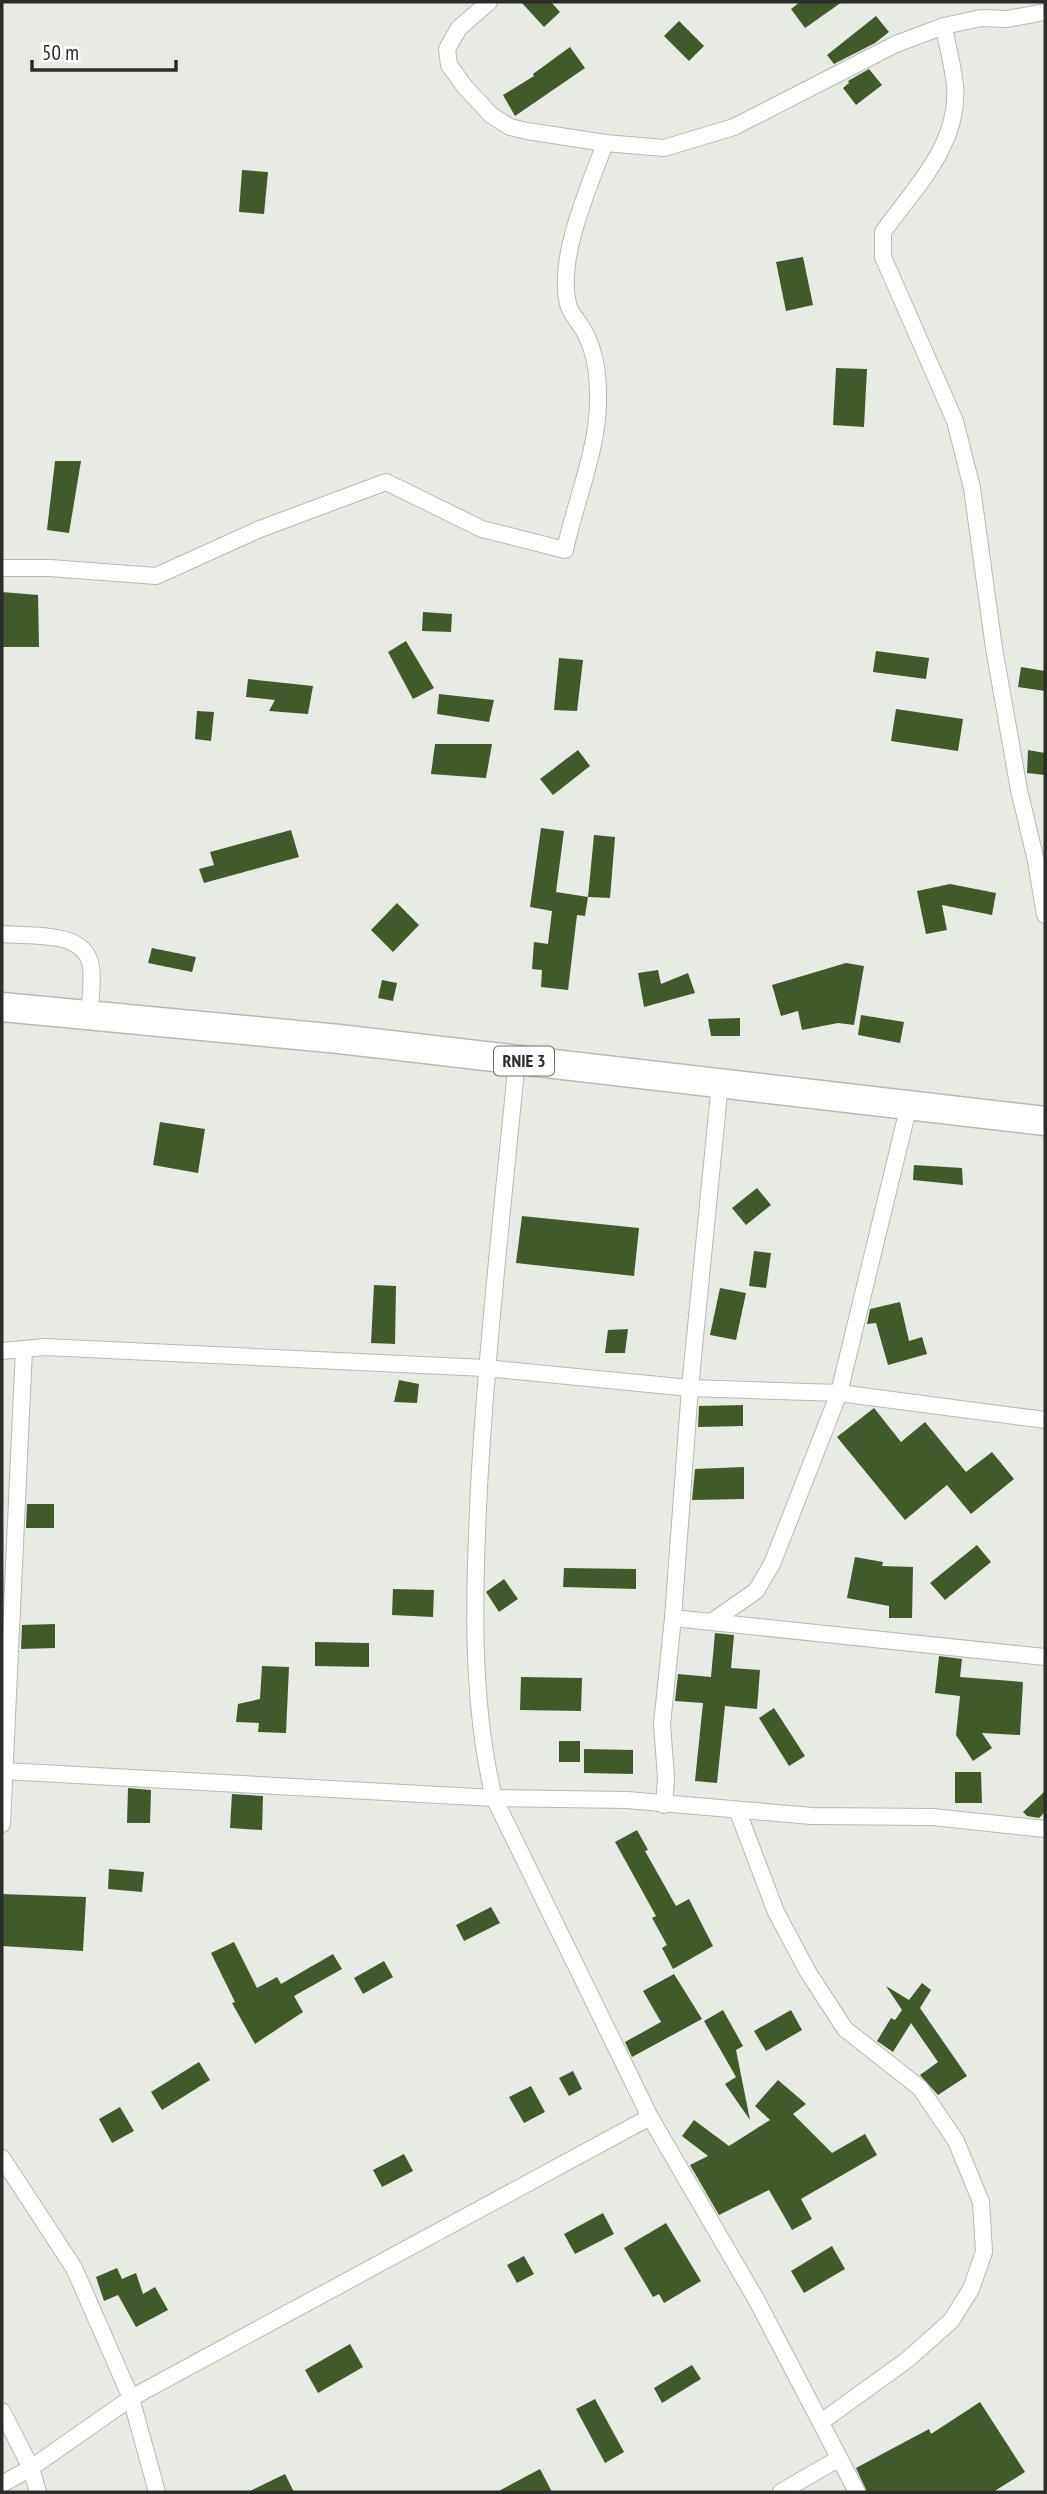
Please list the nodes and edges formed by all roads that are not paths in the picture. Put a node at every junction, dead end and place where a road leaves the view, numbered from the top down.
1 (489, 2) edge
2 (1045, 12) edge
3 (943, 26) junction
4 (604, 143) junction
5 (2, 568) edge
6 (1045, 915) edge
7 (2, 934) edge
8 (2, 1007) edge
9 (89, 1017) junction
10 (517, 1060) junction
11 (720, 1083) junction
12 (909, 1105) junction
13 (1045, 1121) edge
14 (24, 1349) junction
15 (2, 1350) edge
16 (485, 1368) junction
17 (690, 1388) junction
18 (839, 1393) junction
19 (1045, 1420) edge
20 (674, 1618) junction
21 (714, 1620) junction
22 (1045, 1657) edge
23 (4, 1771) junction
24 (494, 1798) junction
25 (664, 1805) junction
26 (738, 1812) junction
27 (2, 1824) edge
28 (1045, 1829) edge
29 (650, 2117) junction
30 (2, 2158) edge
31 (131, 2398) junction
32 (2, 2411) edge
33 (821, 2422) junction
34 (838, 2459) junction
35 (31, 2468) junction
36 (2, 2484) edge
37 (38, 2492) edge
38 (157, 2492) edge
39 (781, 2492) edge
40 (857, 2492) edge

1 - 4 street
2 - 3 street
3 - 4 street
3 - 6 street
4 - 5 street
7 - 9 street
8 - 9 highway, RNIE 3
9 - 10 highway, RNIE 3
10 - 11 highway, RNIE 3
10 - 16 street
11 - 12 highway, RNIE 3
11 - 17 street
12 - 13 highway, RNIE 3
12 - 18 street
14 - 15 street
14 - 16 street
14 - 23 street
16 - 17 street
16 - 24 street
17 - 18 street
17 - 20 street
18 - 19 street
18 - 21 street
20 - 21 street
20 - 25 street
21 - 22 street
23 - 24 street
23 - 27 street
24 - 25 street
24 - 29 street
25 - 26 street
26 - 28 street
26 - 33 street
29 - 31 street
29 - 33 street
30 - 31 street
31 - 35 street
31 - 38 street
32 - 35 street
33 - 34 street
34 - 39 street
34 - 40 street
35 - 36 street
35 - 37 street

